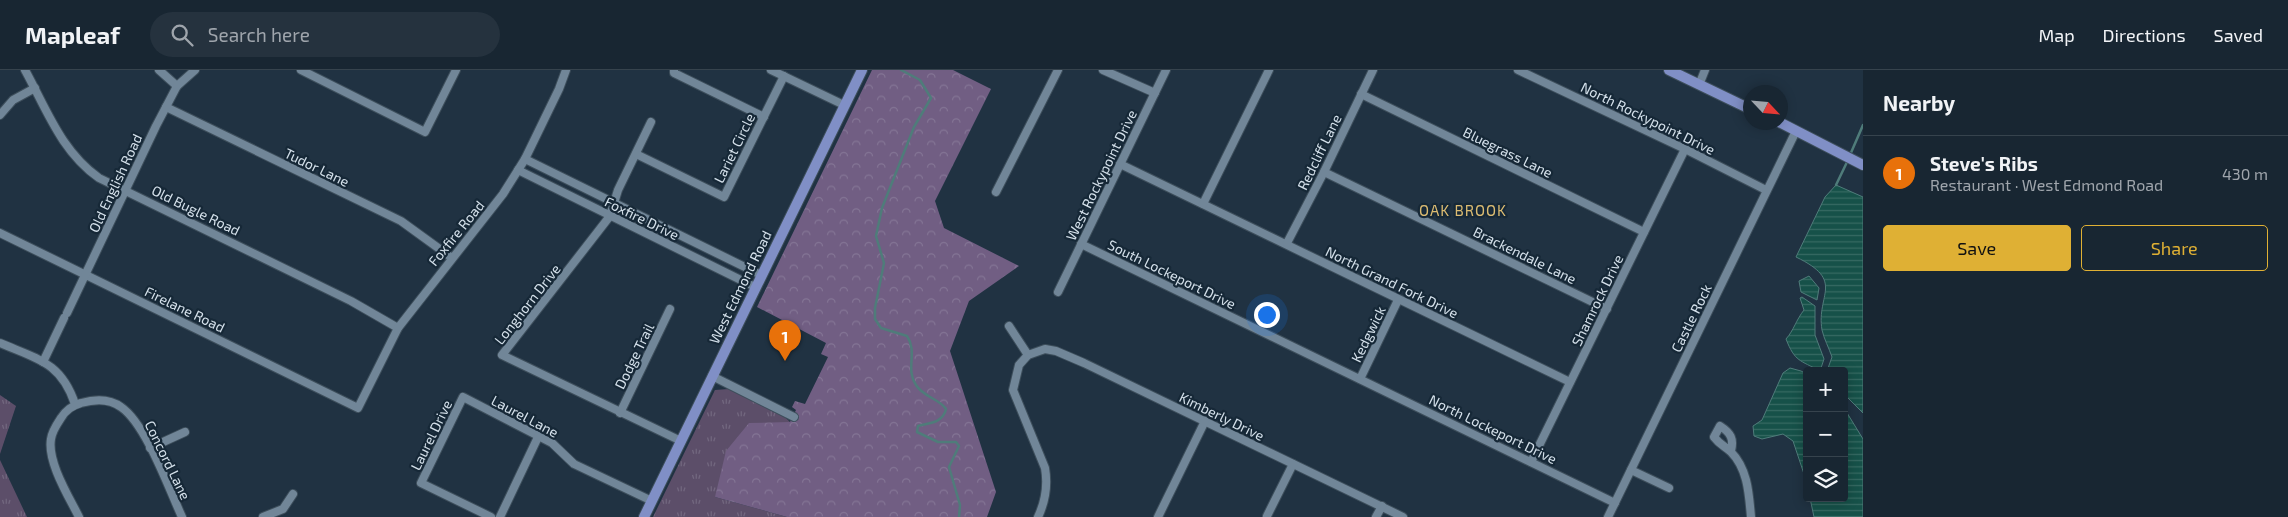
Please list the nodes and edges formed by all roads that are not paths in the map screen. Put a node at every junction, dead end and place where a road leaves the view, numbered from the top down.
1 (25, 70) edge
2 (159, 70) edge
3 (195, 70) edge
4 (302, 70) edge
5 (456, 70) edge
6 (566, 70) edge
7 (674, 70) edge
8 (771, 70) edge
9 (862, 70) edge
10 (1058, 70) edge
11 (1103, 70) edge
12 (1166, 70) edge
13 (1269, 70) edge
14 (1373, 70) edge
15 (1518, 70) edge
16 (1668, 70) edge
17 (1705, 70) edge
18 (784, 76) junction
19 (1699, 85) junction
20 (177, 86) junction
21 (35, 88) junction
22 (1155, 93) junction
23 (1361, 94) junction
24 (844, 105) junction
25 (1743, 106) edge
26 (166, 107) junction
27 (0, 114) edge
28 (764, 116) junction
29 (651, 122) dead end
30 (1788, 127) edge
31 (1796, 131) junction
32 (1685, 149) junction
33 (636, 154) junction
34 (525, 159) junction
35 (1861, 163) edge
36 (1120, 164) junction
37 (518, 170) junction
38 (1324, 172) junction
39 (126, 189) junction
40 (1766, 190) junction
41 (996, 192) dead end
42 (614, 203) junction
43 (1203, 204) junction
44 (610, 216) junction
45 (1644, 232) junction
46 (0, 233) edge
47 (1287, 243) junction
48 (1081, 244) junction
49 (452, 258) junction
50 (86, 274) junction
51 (761, 275) junction
52 (755, 287) junction
53 (1058, 292) dead end
54 (1398, 300) junction
55 (1608, 309) junction
56 (670, 310) dead end
57 (1009, 326) dead end
58 (398, 328) junction
59 (0, 342) edge
60 (1028, 355) junction
61 (43, 362) junction
62 (712, 376) junction
63 (1360, 379) junction
64 (1570, 382) junction
65 (463, 397) joint
66 (75, 404) junction
67 (358, 408) joint
68 (620, 413) junction
69 (794, 417) dead end
70 (1205, 421) junction
71 (186, 432) dead end
72 (539, 436) junction
73 (681, 441) junction
74 (150, 448) junction
75 (1731, 452) dead end
76 (1532, 462) junction
77 (1293, 464) junction
78 (1631, 470) junction
79 (1669, 488) dead end
80 (293, 494) dead end
81 (652, 501) junction
82 (1615, 503) junction
83 (1382, 506) junction
84 (1267, 516) dead end
85 (79, 517) edge
86 (182, 517) edge
87 (267, 517) edge
88 (491, 517) edge
89 (500, 517) edge
90 (644, 517) edge
91 (1038, 517) edge
92 (1158, 517) edge
93 (1376, 517) edge
94 (1403, 517) edge
95 (1608, 517) edge
96 (1751, 517) edge

1 - 21 street, Old Bugle Road
2 - 20 street
3 - 20 street, Old English Road
4 - 5 street
6 - 34 street, Foxfire Road
7 - 28 street
8 - 18 street
9 - 24 main road, West Edmond Road
10 - 41 street
11 - 22 street
12 - 22 street, West Rockypoint Drive
13 - 43 street
14 - 23 street, Redcliff Lane
15 - 32 street, North Rockypoint Drive
16 - 19 main road
17 - 19 street
18 - 24 street
18 - 28 street, Lariet Circle
19 - 25 main road
20 - 26 street, Old English Road
21 - 27 street
21 - 39 street, Old Bugle Road
22 - 36 street, West Rockypoint Drive
23 - 38 street, Redcliff Lane
23 - 45 street, Bluegrass Lane
24 - 51 main road, West Edmond Road
26 - 39 street, Old English Road
26 - 49 street, Tudor Lane
28 - 33 street, Lariet Circle
29 - 33 street, Longhorn Drive
30 - 31 main road
31 - 35 main road
31 - 40 street, Castle Rock
32 - 40 street, North Rockypoint Drive
32 - 45 street, Shamrock Drive
33 - 42 street, Longhorn Drive
34 - 37 street, Foxfire Road
34 - 42 street, Foxfire Drive
36 - 43 street, North Grand Fork Drive
36 - 48 street, West Rockypoint Drive
37 - 44 street, Foxfire Drive
37 - 49 street, Foxfire Road
38 - 47 street, Redcliff Lane
38 - 55 street, Brackendale Lane
39 - 50 street, Old English Road
39 - 58 street, Old Bugle Road
40 - 78 street, Castle Rock
42 - 44 street, Longhorn Drive
42 - 51 street, Foxfire Drive
43 - 47 street, North Grand Fork Drive
44 - 52 street, Foxfire Drive
44 - 68 street, Longhorn Drive
45 - 55 street, Shamrock Drive
46 - 50 street, Firelane Road
47 - 54 street, North Grand Fork Drive
48 - 53 street, West Rockypoint Drive
48 - 63 street, South Lockeport Drive
49 - 58 street, Foxfire Road
50 - 61 street, Old English Road
50 - 67 street, Firelane Road
51 - 52 main road, West Edmond Road
52 - 62 main road, West Edmond Road
54 - 63 street, Kedgwick
54 - 64 street, North Grand Fork Drive
55 - 64 street, Shamrock Drive
56 - 68 street, Dodge Trail
57 - 60 street
58 - 67 street, Foxfire Road
59 - 61 street
60 - 70 street, Kimberly Drive
60 - 91 street
61 - 66 street
62 - 69 street
62 - 73 main road, West Edmond Road
63 - 76 street, North Lockeport Drive
64 - 76 street, Shamrock Drive
65 - 72 street, Laurel Lane
65 - 88 street, Laurel Drive
66 - 74 street, Concord Lane
66 - 85 street
68 - 73 street, Longhorn Drive
70 - 77 street, Kimberly Drive
70 - 92 street
71 - 74 street
72 - 81 street, Laurel Lane
72 - 89 street
73 - 81 main road, West Edmond Road
74 - 86 street, Concord Lane
75 - 96 street
76 - 82 street, North Lockeport Drive
77 - 83 street, Kimberly Drive
77 - 84 street
78 - 79 street
78 - 82 street, Castle Rock
80 - 87 street
81 - 90 main road, West Edmond Road
82 - 95 street, Castle Rock
83 - 93 street
83 - 94 street, Kimberly Drive

